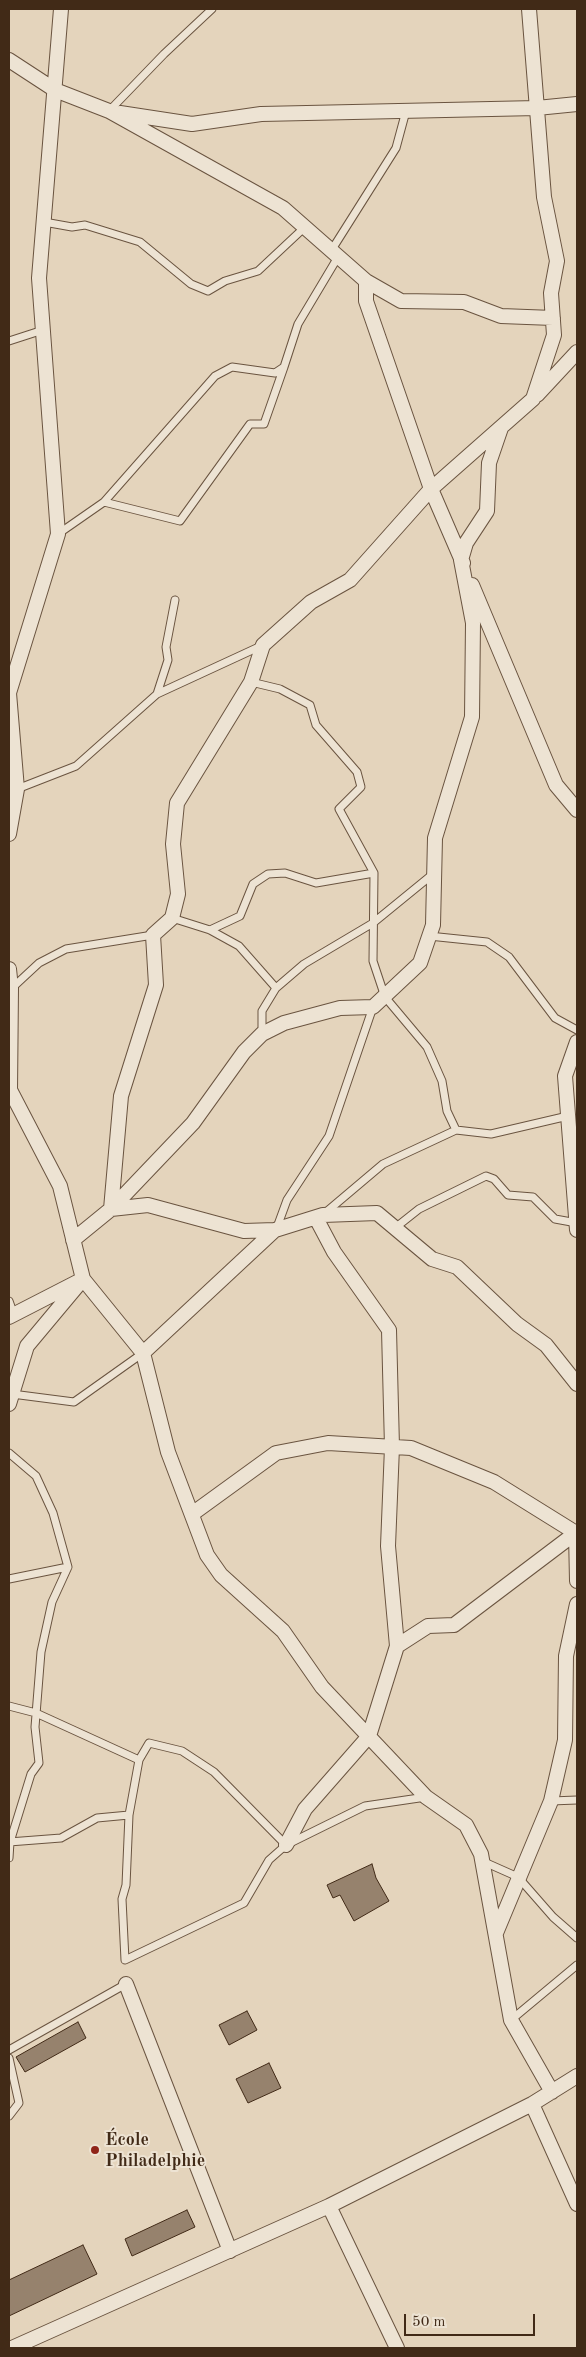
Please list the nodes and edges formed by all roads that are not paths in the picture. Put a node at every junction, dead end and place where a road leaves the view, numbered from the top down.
1 (61, 9) edge
2 (529, 9) edge
3 (208, 10) edge
4 (9, 60) edge
5 (55, 90) junction
6 (577, 104) edge
7 (537, 108) junction
8 (110, 111) junction
9 (406, 111) junction
10 (44, 222) junction
11 (305, 227) junction
12 (335, 254) junction
13 (366, 281) junction
14 (552, 318) junction
15 (43, 330) junction
16 (9, 341) edge
17 (577, 352) edge
18 (284, 367) junction
19 (533, 399) junction
20 (502, 426) junction
21 (431, 488) junction
22 (104, 502) junction
23 (58, 534) junction
24 (461, 560) junction
25 (175, 600) dead end
26 (264, 645) junction
27 (251, 682) junction
28 (9, 693) edge
29 (156, 694) junction
30 (17, 789) junction
31 (576, 807) edge
32 (9, 834) edge
33 (434, 873) junction
34 (374, 874) junction
35 (172, 918) junction
36 (373, 923) junction
37 (210, 930) junction
38 (152, 935) junction
39 (430, 936) junction
40 (9, 969) edge
41 (276, 988) junction
42 (10, 989) edge
43 (385, 997) junction
44 (373, 1007) junction
45 (577, 1030) edge
46 (262, 1034) junction
47 (577, 1042) edge
48 (10, 1089) edge
49 (568, 1116) junction
50 (456, 1130) junction
51 (111, 1209) junction
52 (319, 1216) junction
53 (577, 1223) edge
54 (394, 1228) junction
55 (275, 1230) junction
56 (577, 1230) edge
57 (73, 1240) junction
58 (83, 1279) junction
59 (9, 1300) edge
60 (11, 1316) edge
61 (143, 1353) junction
62 (577, 1384) edge
63 (10, 1399) edge
64 (392, 1447) junction
65 (9, 1453) edge
66 (192, 1514) junction
67 (576, 1532) edge
68 (68, 1567) junction
69 (9, 1579) edge
70 (577, 1581) edge
71 (577, 1604) edge
72 (397, 1646) junction
73 (9, 1706) edge
74 (36, 1713) junction
75 (369, 1736) junction
76 (139, 1760) junction
77 (426, 1797) junction
78 (577, 1800) edge
79 (551, 1801) junction
80 (129, 1816) junction
81 (9, 1842) edge
82 (286, 1845) junction
83 (9, 1858) edge
84 (482, 1862) junction
85 (518, 1877) junction
86 (495, 1933) junction
87 (577, 1938) edge
88 (577, 1965) edge
89 (126, 1984) joint
90 (511, 2020) junction
91 (9, 2050) edge
92 (9, 2058) edge
93 (577, 2076) edge
94 (552, 2092) junction
95 (532, 2104) junction
96 (9, 2116) edge
97 (577, 2204) edge
98 (329, 2206) junction
99 (230, 2251) junction
100 (12, 2348) edge
101 (397, 2348) edge

1 - 5 street
2 - 7 street
3 - 8 lane
4 - 5 street
5 - 8 street
5 - 10 street
6 - 7 street
7 - 9 street
7 - 14 street
8 - 9 street
8 - 11 street
9 - 12 lane
10 - 11 lane
10 - 15 street
11 - 12 street
12 - 13 street
12 - 18 lane
13 - 14 street
13 - 21 street
14 - 19 street
15 - 16 lane
15 - 23 street
17 - 19 street
18 - 22 lane
18 - 22 lane
19 - 20 street
20 - 21 street
20 - 24 street
21 - 24 street
21 - 26 street
22 - 23 lane
23 - 28 street
24 - 31 street
24 - 33 street
25 - 29 lane
26 - 27 street
26 - 29 lane
27 - 34 lane
27 - 35 street
28 - 30 street
29 - 30 lane
30 - 32 street
33 - 36 lane
33 - 39 street
34 - 36 lane
34 - 37 lane
35 - 37 lane
35 - 38 street
36 - 41 lane
36 - 43 lane
37 - 41 lane
38 - 42 lane
38 - 51 street
39 - 43 street
39 - 45 lane
40 - 42 street
41 - 46 lane
42 - 48 street
43 - 44 street
43 - 50 lane
44 - 46 street
44 - 55 lane
46 - 51 street
47 - 49 street
48 - 57 street
49 - 50 lane
49 - 53 street
50 - 52 lane
51 - 55 street
51 - 57 street
52 - 54 street
52 - 55 street
52 - 64 street
53 - 54 lane
53 - 56 street
54 - 62 street
55 - 61 street
57 - 58 street
58 - 60 street
58 - 61 street
58 - 63 street
59 - 60 lane
61 - 63 lane
61 - 66 street
64 - 66 street
64 - 67 street
64 - 72 street
65 - 68 lane
66 - 75 street
67 - 70 street
67 - 72 street
68 - 69 lane
68 - 74 lane
71 - 79 street
72 - 75 street
73 - 74 lane
74 - 76 lane
74 - 81 lane
75 - 77 street
75 - 82 street
76 - 80 lane
76 - 82 lane
77 - 82 lane
77 - 84 street
78 - 79 lane
79 - 85 street
80 - 81 lane
80 - 82 lane
81 - 83 lane
84 - 85 lane
84 - 86 street
85 - 86 street
85 - 87 lane
86 - 90 street
88 - 90 lane
89 - 91 lane
89 - 99 street
90 - 94 street
92 - 96 lane
93 - 94 street
94 - 95 street
95 - 97 street
95 - 98 street
98 - 99 street
98 - 101 street
99 - 100 street

